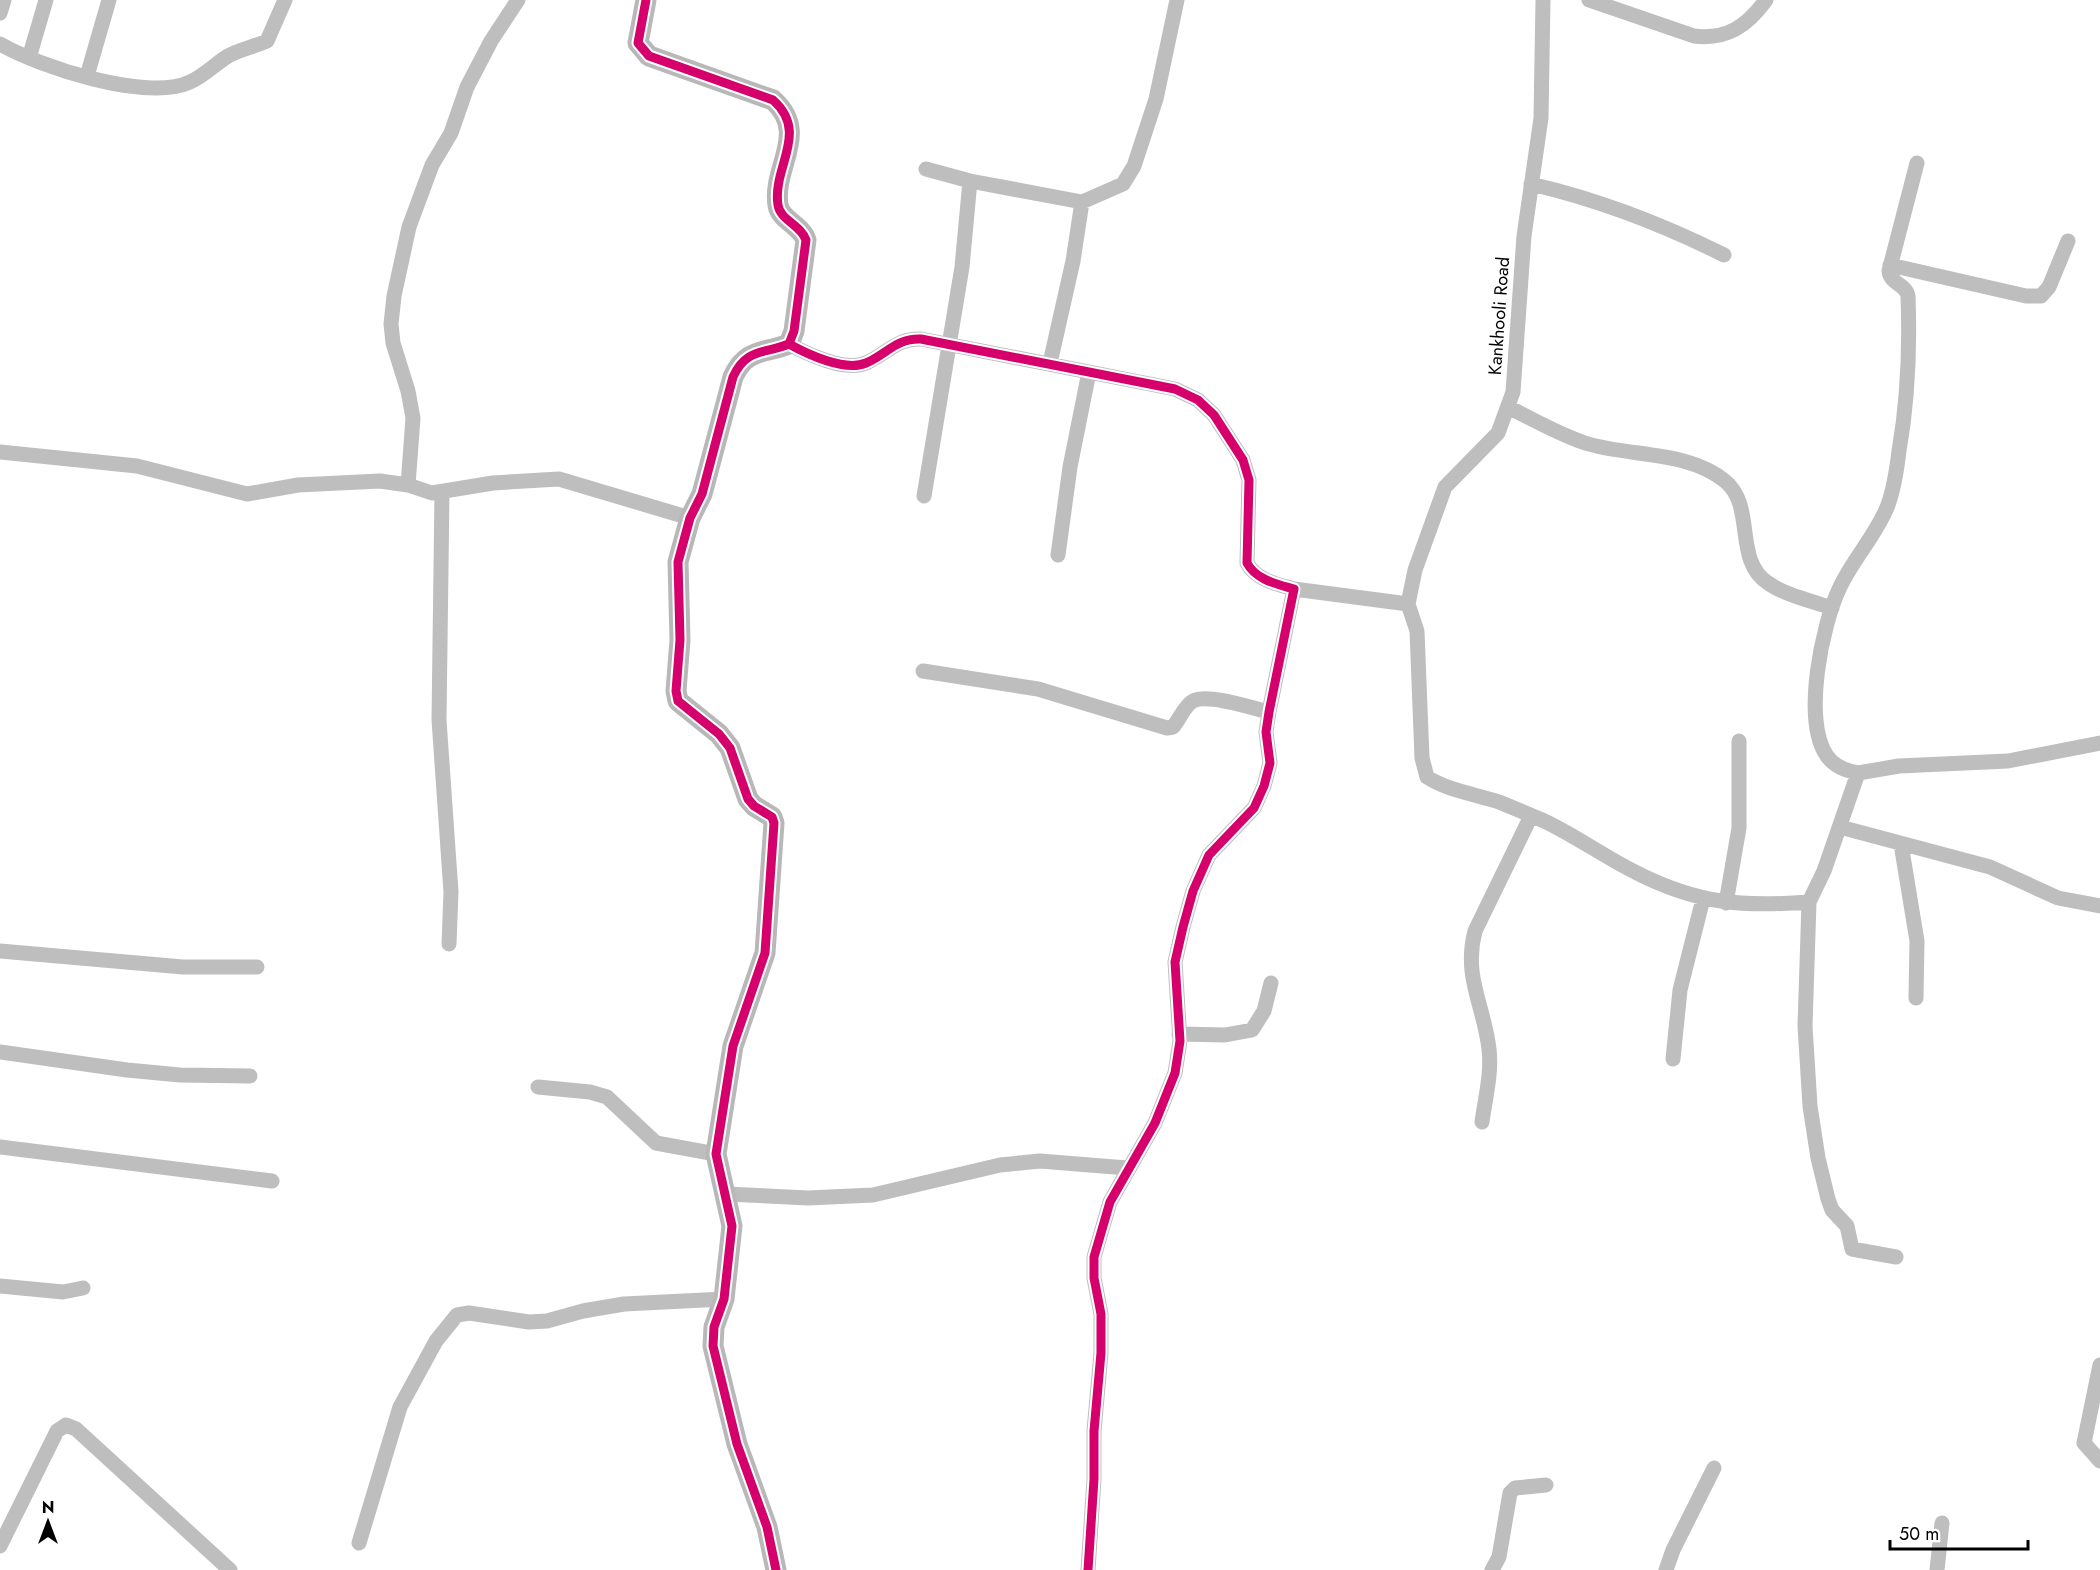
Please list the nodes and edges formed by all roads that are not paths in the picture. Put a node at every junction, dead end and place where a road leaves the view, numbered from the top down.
1 (4, 0) edge
2 (46, 0) edge
3 (110, 0) edge
4 (285, 0) edge
5 (518, 0) edge
6 (645, 0) edge
7 (1177, 0) edge
8 (1543, 0) edge
9 (1589, 0) edge
10 (1766, 0) edge
11 (0, 13) edge
12 (0, 44) edge
13 (29, 58) junction
14 (87, 76) junction
15 (1917, 163) dead end
16 (926, 170) dead end
17 (970, 181) junction
18 (1531, 184) junction
19 (1082, 202) junction
20 (2068, 241) dead end
21 (1724, 255) dead end
22 (1890, 265) junction
23 (789, 344) junction
24 (947, 344) junction
25 (1050, 363) junction
26 (1089, 372) junction
27 (1510, 408) junction
28 (0, 452) edge
29 (408, 485) junction
30 (442, 492) junction
31 (924, 496) dead end
32 (690, 518) junction
33 (1058, 555) dead end
34 (1294, 590) junction
35 (1408, 604) junction
36 (1832, 608) junction
37 (923, 671) dead end
38 (1269, 712) junction
39 (1739, 741) dead end
40 (2100, 743) edge
41 (1858, 773) junction
42 (1531, 816) junction
43 (1840, 827) junction
44 (1901, 844) junction
45 (1703, 899) junction
46 (1809, 902) junction
47 (1726, 903) junction
48 (2100, 906) edge
49 (449, 944) dead end
50 (0, 951) edge
51 (258, 967) dead end
52 (1271, 983) dead end
53 (1916, 999) dead end
54 (1179, 1034) junction
55 (0, 1052) edge
56 (1673, 1059) dead end
57 (250, 1076) dead end
58 (538, 1088) dead end
59 (1482, 1122) dead end
60 (0, 1147) edge
61 (716, 1154) junction
62 (1127, 1168) junction
63 (272, 1181) dead end
64 (726, 1194) junction
65 (1896, 1257) dead end
66 (0, 1286) edge
67 (83, 1288) dead end
68 (723, 1299) junction
69 (2100, 1365) edge
70 (2100, 1461) edge
71 (1714, 1468) dead end
72 (1546, 1485) dead end
73 (1942, 1523) dead end
74 (359, 1543) dead end
75 (0, 1546) edge
76 (227, 1569) edge
77 (776, 1570) edge
78 (1088, 1570) edge
79 (1492, 1570) edge
80 (1666, 1570) edge
81 (1937, 1570) edge

1 - 11 street
2 - 13 street
3 - 14 street
4 - 14 street
5 - 29 street
6 - 23 street
7 - 19 street
8 - 18 street, Kankhooli Road
9 - 10 street
12 - 13 street
13 - 14 street
15 - 22 street
16 - 17 street
17 - 19 street
17 - 24 street
18 - 21 street
18 - 27 street, Kankhooli Road
19 - 25 street
20 - 22 street
22 - 36 street
23 - 24 street
23 - 32 street
24 - 25 street
24 - 31 street
25 - 26 street
26 - 33 street
26 - 34 street
27 - 35 street, Kankhooli Road
27 - 36 street
28 - 29 street
29 - 30 street
30 - 32 street
30 - 49 street
32 - 61 street
34 - 35 street
34 - 38 street
35 - 42 street
36 - 41 street
37 - 38 street
38 - 54 street
39 - 47 street
40 - 41 street
41 - 43 street
42 - 45 street
42 - 59 street
43 - 44 street
43 - 46 street
44 - 48 street
44 - 53 street
45 - 47 street
45 - 56 street
46 - 47 street
46 - 65 street
50 - 51 street
52 - 54 street
54 - 62 street
55 - 57 street
58 - 61 street
60 - 63 street
61 - 64 street
62 - 64 street
62 - 78 street
64 - 68 street
66 - 67 street
68 - 74 street
68 - 77 street
69 - 70 street
71 - 80 street
72 - 79 street
73 - 81 street
75 - 76 street

